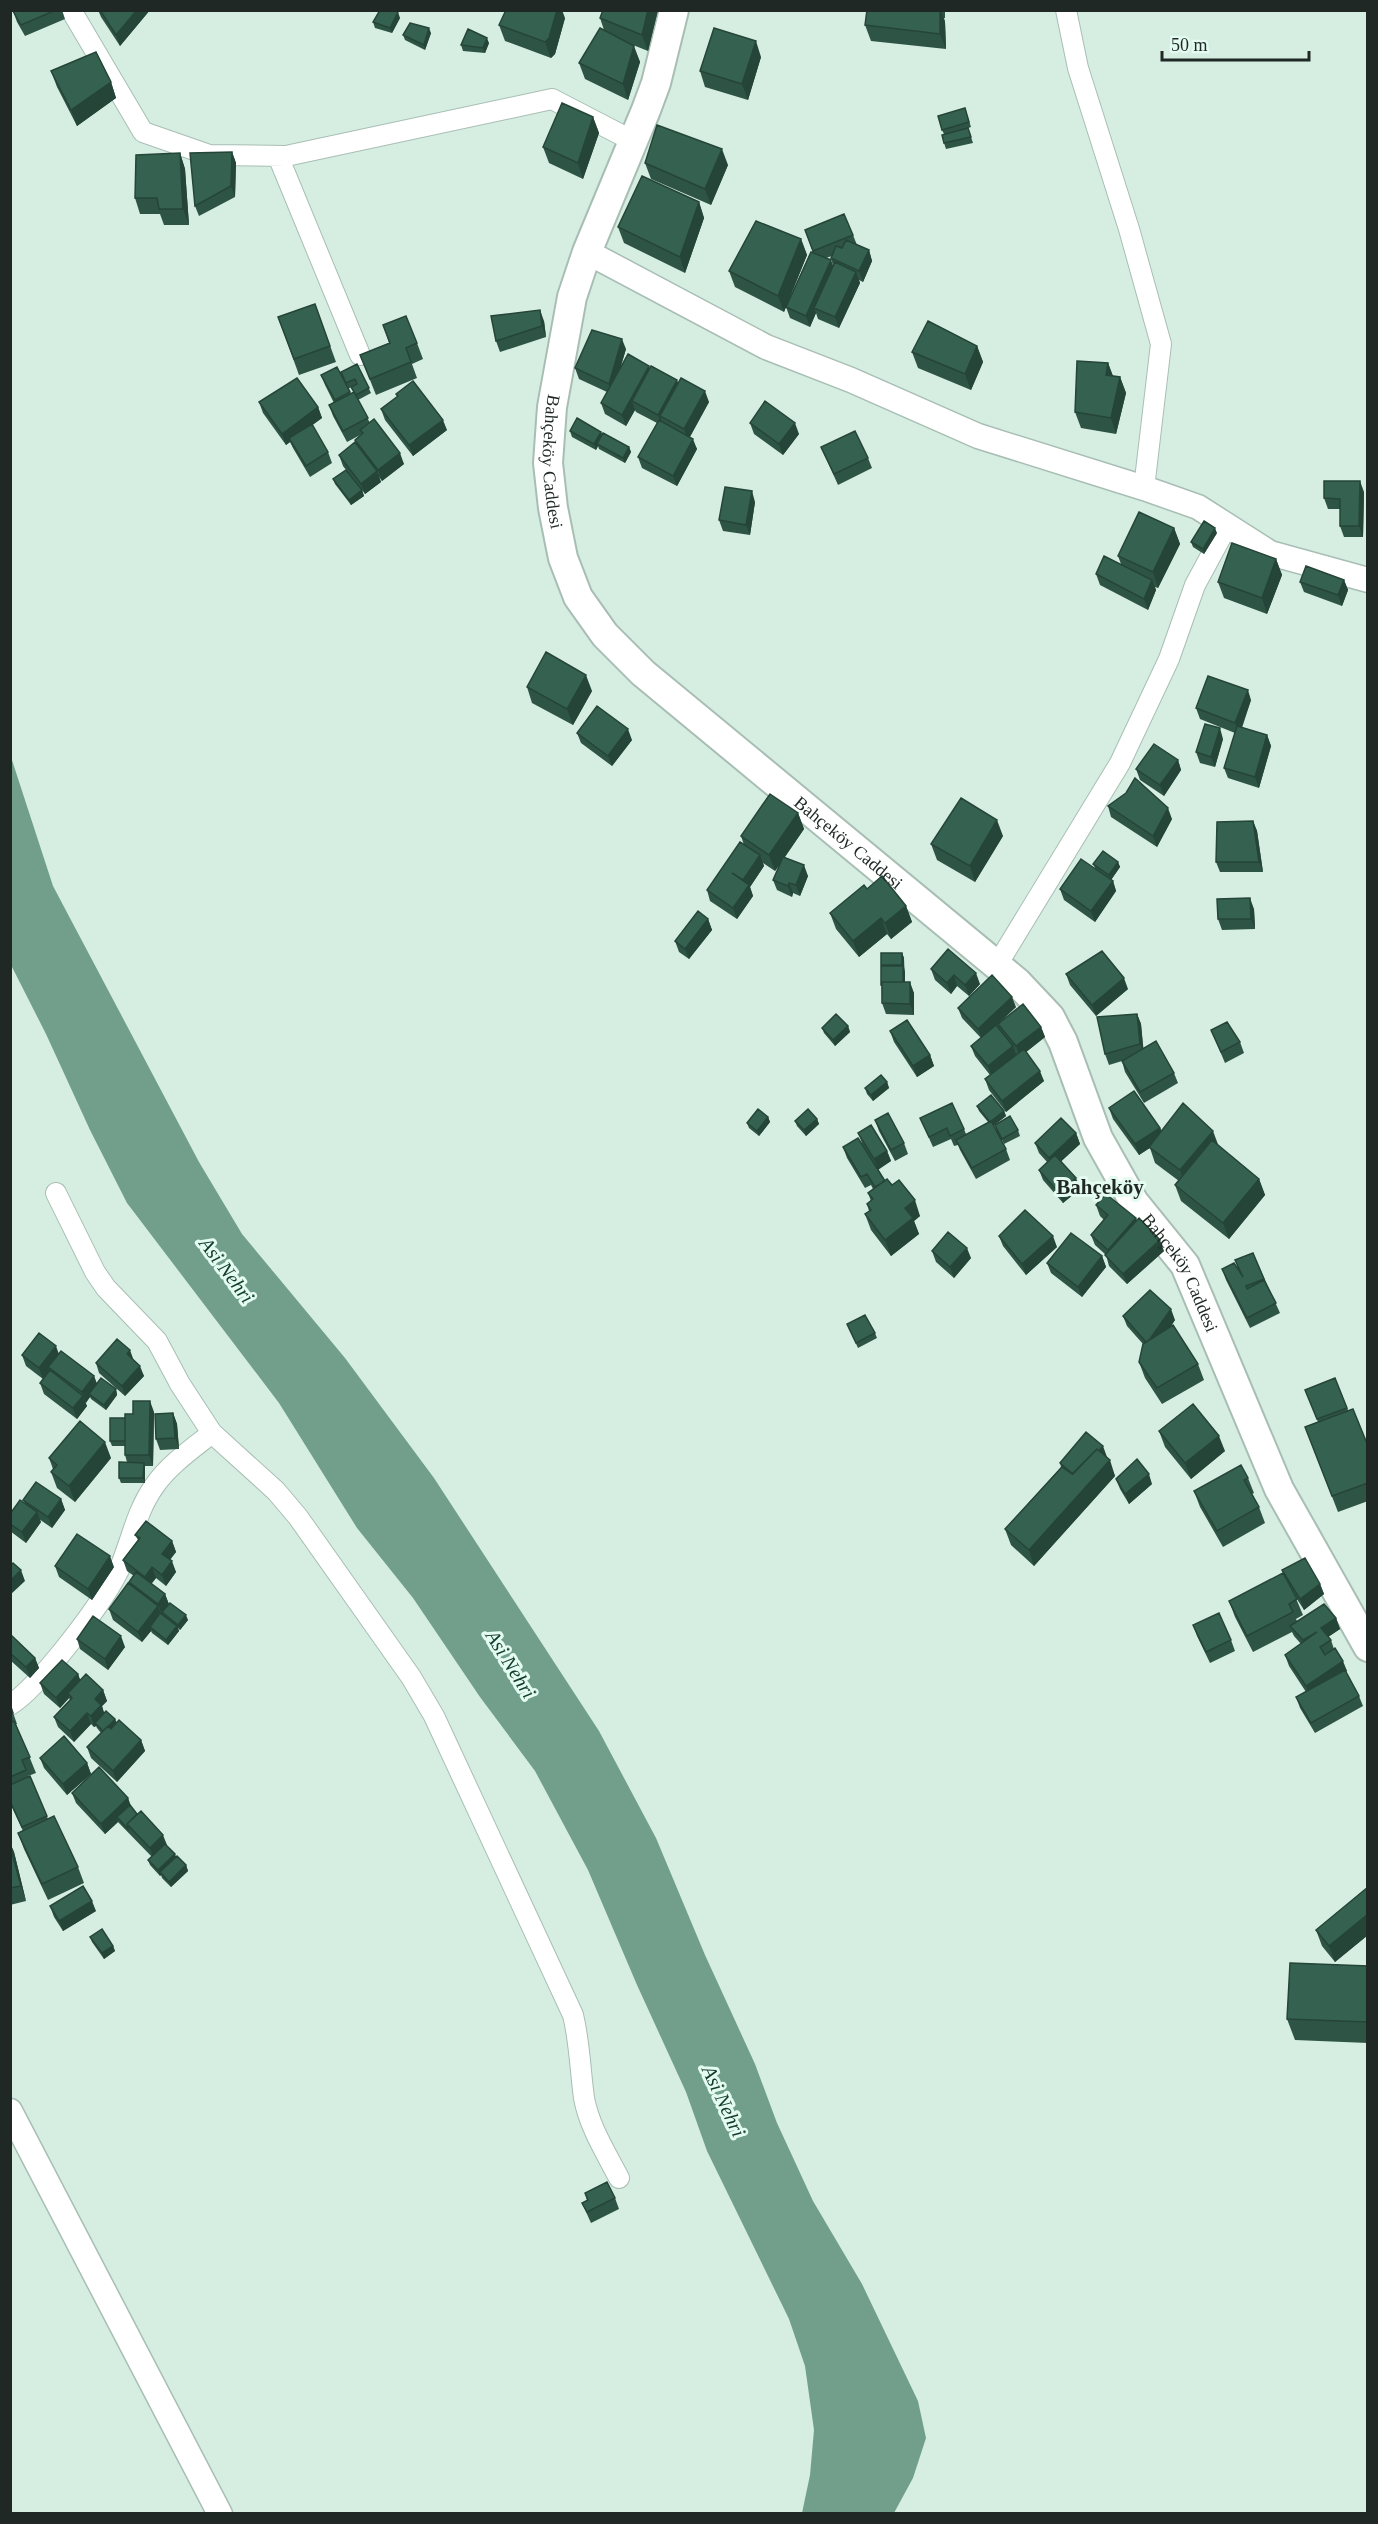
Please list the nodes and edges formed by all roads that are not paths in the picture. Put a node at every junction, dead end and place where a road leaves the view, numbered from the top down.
1 (72, 10) edge
2 (674, 10) edge
3 (1066, 10) edge
4 (633, 141) junction
5 (278, 156) junction
6 (587, 252) junction
7 (360, 356) edge
8 (1144, 488) junction
9 (1227, 526) junction
10 (1368, 580) edge
11 (997, 965) junction
12 (56, 1193) dead end
13 (212, 1433) junction
14 (1368, 1647) edge
15 (10, 1705) edge
16 (10, 2111) edge
17 (619, 2178) dead end
18 (220, 2514) edge

1 - 5 street
2 - 4 main road, Bahçeköy Caddesi
3 - 8 street
4 - 5 street
4 - 6 main road, Bahçeköy Caddesi
5 - 7 street
6 - 8 street
6 - 11 main road, Bahçeköy Caddesi
8 - 9 street
9 - 10 street
9 - 11 street
11 - 14 main road, Bahçeköy Caddesi
12 - 13 street
13 - 15 street
13 - 17 street
16 - 18 street

